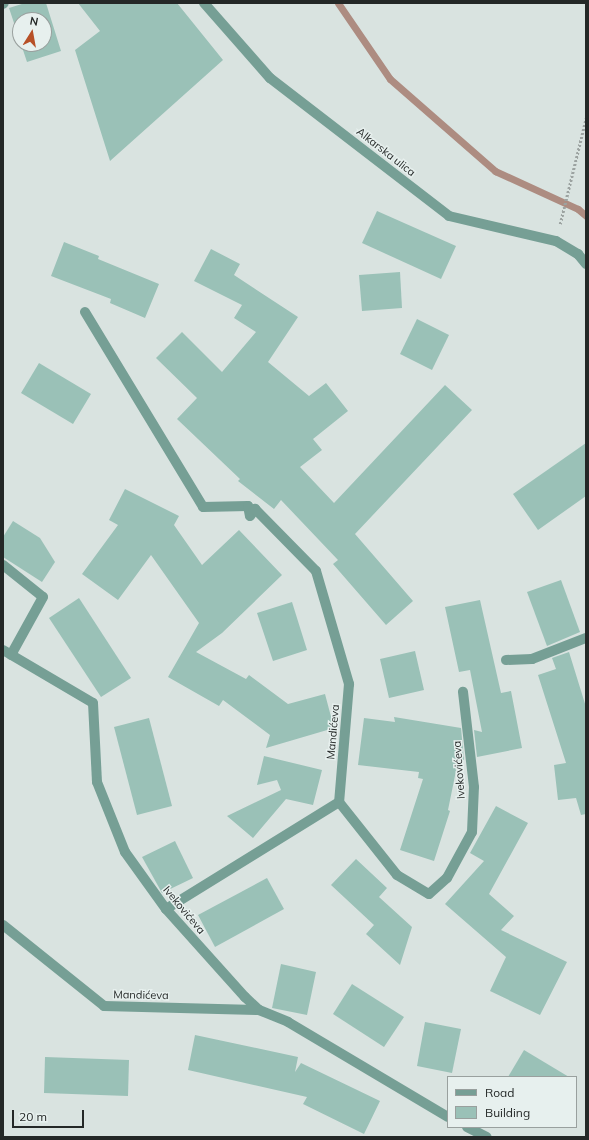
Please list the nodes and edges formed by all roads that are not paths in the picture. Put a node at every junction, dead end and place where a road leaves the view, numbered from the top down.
1 (204, 3) edge
2 (586, 264) edge
3 (85, 312) dead end
4 (3, 565) edge
5 (586, 638) edge
6 (7, 652) edge
7 (506, 660) dead end
8 (463, 692) dead end
9 (338, 802) junction
10 (166, 909) junction
11 (3, 925) edge
12 (259, 1010) junction
13 (447, 1116) edge
14 (469, 1128) edge
15 (487, 1137) edge

1 - 2 street, Alkarska ulica
3 - 9 street, Mandićeva
4 - 6 street
5 - 7 street
6 - 10 street, Ivekovićeva
8 - 9 street, Ivekovićeva
9 - 10 street
10 - 12 street, Ivekovićeva
11 - 12 street, Mandićeva
12 - 13 street, Ivekovićeva
14 - 15 street

